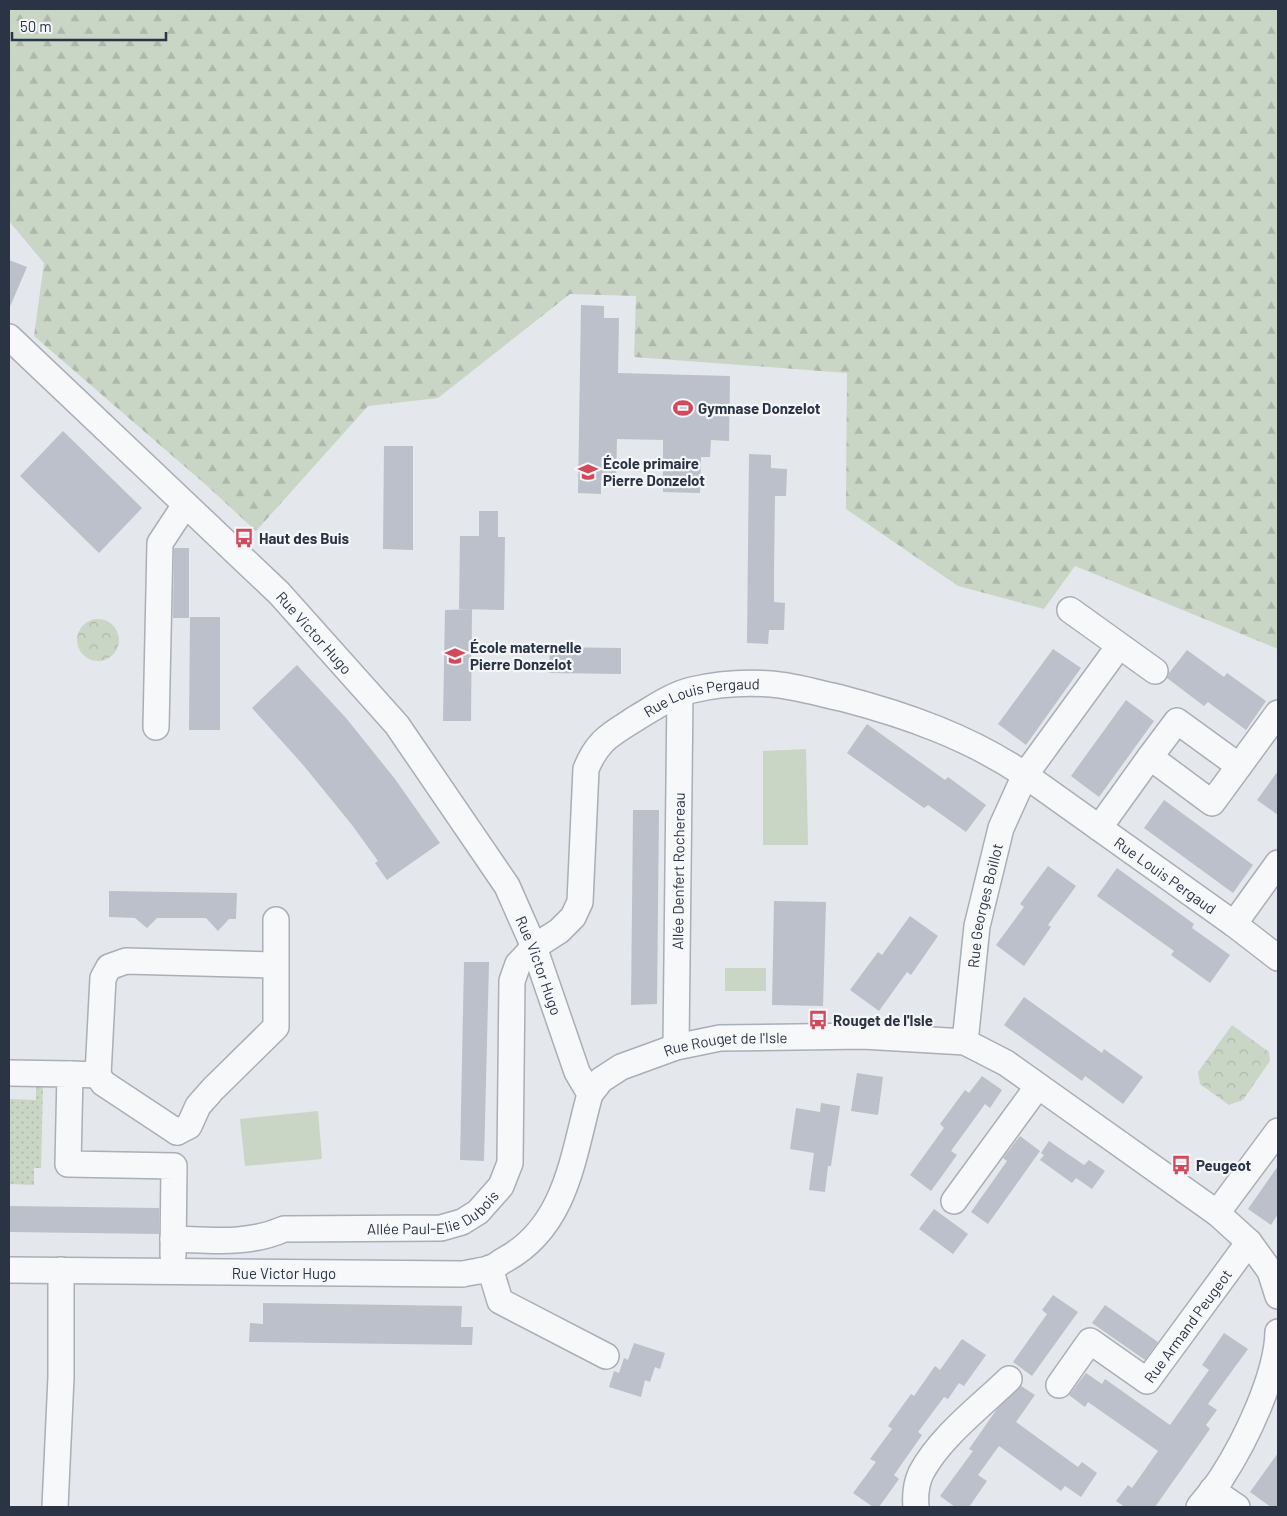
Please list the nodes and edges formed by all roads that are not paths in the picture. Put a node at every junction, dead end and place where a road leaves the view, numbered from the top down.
1 (9, 337) edge
2 (185, 504) junction
3 (1070, 610) dead end
4 (1119, 646) junction
5 (1155, 671) dead end
6 (680, 694) junction
7 (1278, 713) edge
8 (156, 727) dead end
9 (1150, 758) junction
10 (1239, 766) junction
11 (1025, 775) junction
12 (1099, 828) junction
13 (1278, 863) edge
14 (276, 920) dead end
15 (1234, 924) junction
16 (534, 947) junction
17 (1278, 958) edge
18 (275, 965) junction
19 (965, 1042) junction
20 (676, 1047) junction
21 (9, 1073) edge
22 (70, 1074) junction
23 (98, 1075) junction
24 (1038, 1086) junction
25 (590, 1094) junction
26 (1278, 1131) edge
27 (177, 1132) junction
28 (174, 1166) junction
29 (954, 1201) dead end
30 (1217, 1213) junction
31 (173, 1239) junction
32 (1249, 1242) junction
33 (490, 1268) junction
34 (1274, 1269) edge
35 (9, 1270) edge
36 (61, 1270) junction
37 (173, 1272) junction
38 (1278, 1296) edge
39 (1278, 1332) edge
40 (1278, 1336) edge
41 (606, 1356) dead end
42 (1009, 1379) dead end
43 (1059, 1385) dead end
44 (1206, 1499) edge
45 (56, 1507) edge
46 (916, 1507) edge
47 (1237, 1507) edge

1 - 2 street, Rue Victor Hugo
2 - 8 street
2 - 16 street, Rue Victor Hugo
3 - 4 street
4 - 5 street
4 - 11 street
6 - 11 street, Rue Louis Pergaud
6 - 16 street, Rue Louis Pergaud
6 - 20 street, Allée Denfert Rochereau
7 - 10 street
9 - 10 street, Rue Louis Pergaud
9 - 10 street
9 - 12 street, Rue Louis Pergaud
11 - 12 street, Rue Louis Pergaud
11 - 19 street, Rue Georges Boillot
12 - 15 street, Rue Louis Pergaud
13 - 15 street, Rue Louis Pergaud
14 - 18 street
15 - 17 street, Rue Louis Pergaud
16 - 25 street, Rue Victor Hugo
16 - 31 street, Allée Paul-Elie Dubois
18 - 23 street
18 - 27 street
19 - 20 street, Rue Rouget de l'Isle
19 - 24 street
20 - 25 street, Rue Rouget de l'Isle
21 - 22 street
22 - 23 street
22 - 28 street
23 - 27 street
24 - 29 street
24 - 30 street
25 - 33 street, Rue Victor Hugo
26 - 30 street
27 - 28 street
28 - 31 street
30 - 32 street
31 - 37 street
32 - 34 street
32 - 43 street, Rue Armand Peugeot
33 - 37 street, Rue Victor Hugo
33 - 41 street
34 - 38 street
35 - 36 street, Rue Victor Hugo
36 - 37 street, Rue Victor Hugo
36 - 45 street
39 - 40 street
40 - 44 street
42 - 46 street
44 - 47 street

